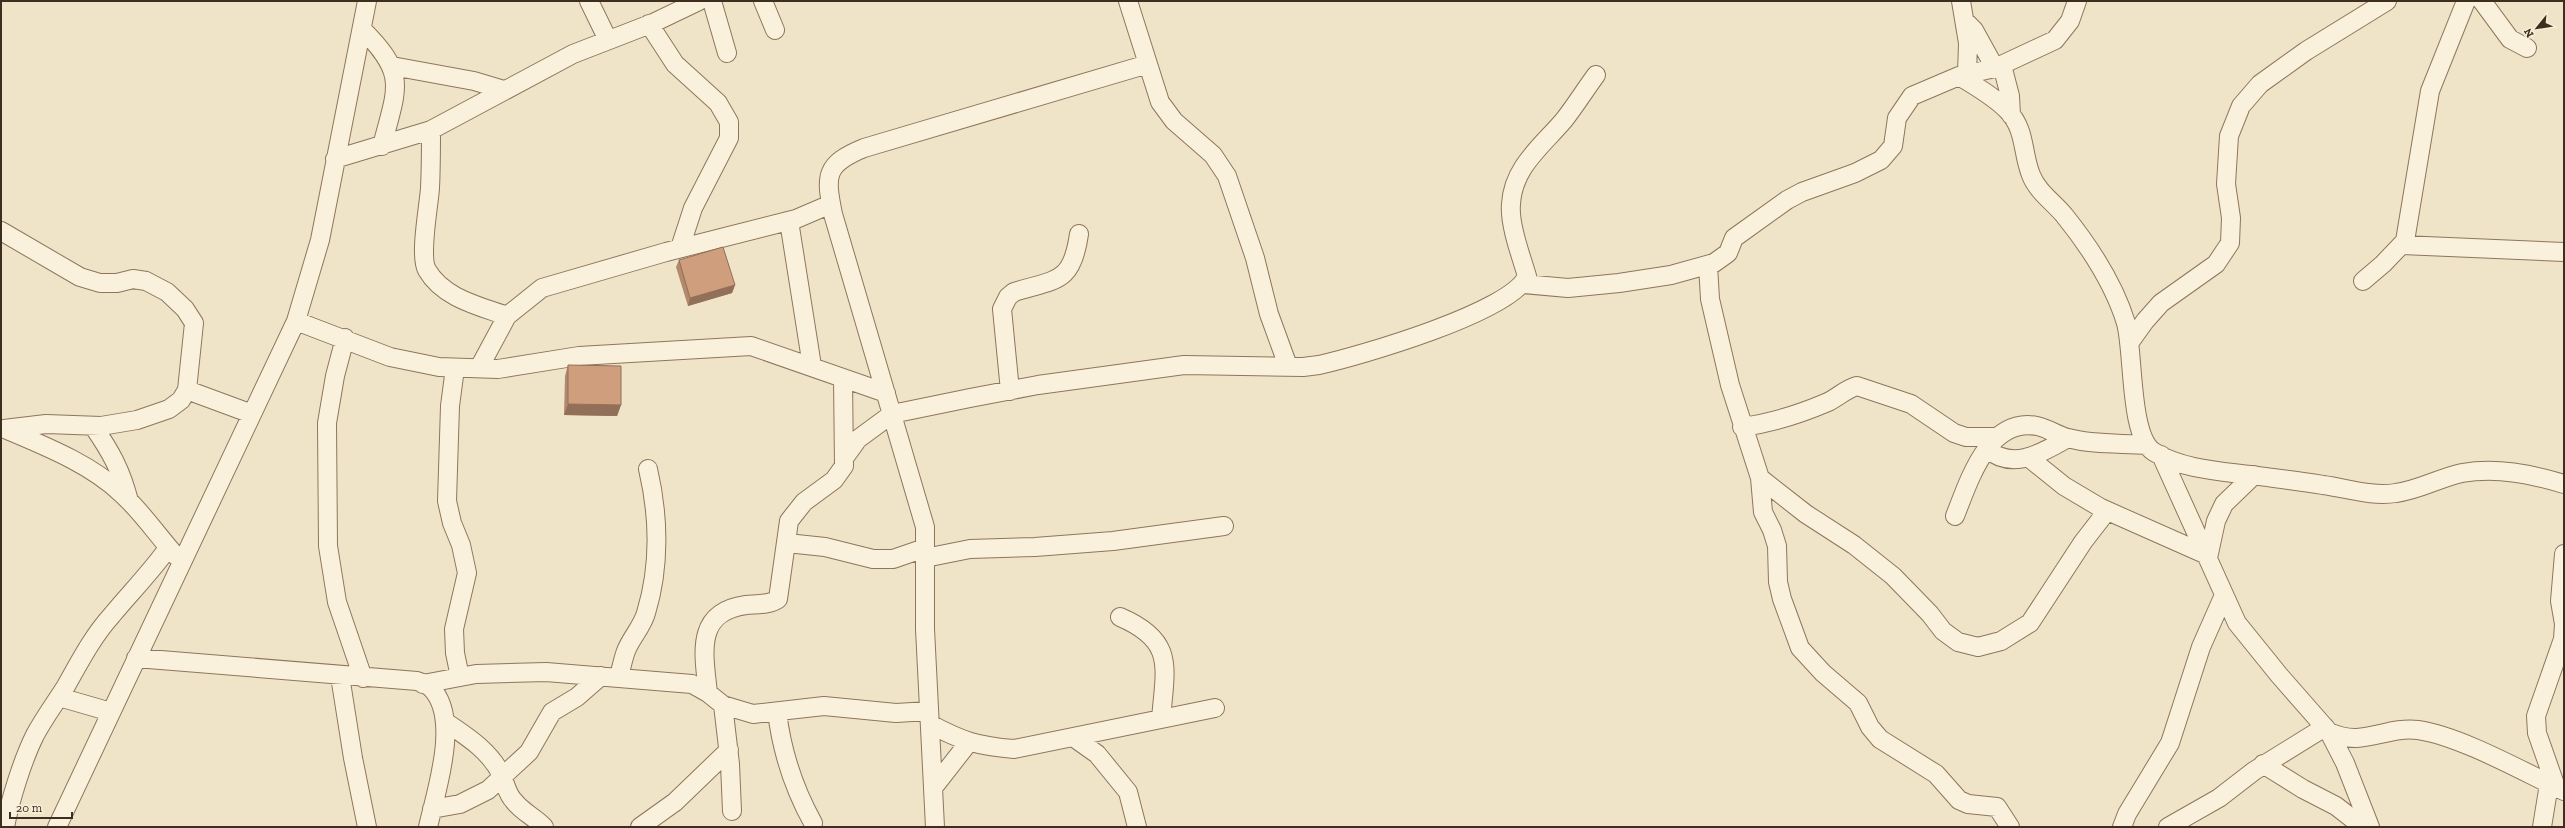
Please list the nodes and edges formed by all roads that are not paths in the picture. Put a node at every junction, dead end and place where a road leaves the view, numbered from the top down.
1 (367, 1) edge
2 (589, 1) edge
3 (699, 1) edge
4 (712, 1) edge
5 (763, 1) edge
6 (1128, 1) edge
7 (1961, 1) edge
8 (2077, 1) edge
9 (2387, 1) edge
10 (2466, 1) edge
11 (2482, 1) edge
12 (1965, 21) junction
13 (649, 24) junction
14 (362, 29) junction
15 (775, 30) dead end
16 (608, 40) junction
17 (2527, 48) dead end
18 (727, 53) dead end
19 (1148, 64) junction
20 (392, 66) junction
21 (1999, 67) junction
22 (1596, 75) dead end
23 (1963, 75) junction
24 (504, 90) junction
25 (2011, 114) junction
26 (431, 130) junction
27 (382, 146) junction
28 (335, 159) junction
29 (831, 204) junction
30 (789, 221) junction
31 (1, 231) edge
32 (1079, 234) dead end
33 (2402, 245) junction
34 (680, 248) junction
35 (2564, 252) edge
36 (1708, 265) junction
37 (2363, 280) dead end
38 (1523, 284) junction
39 (507, 316) junction
40 (296, 321) junction
41 (345, 338) junction
42 (2130, 342) junction
43 (812, 366) junction
44 (1288, 366) junction
45 (455, 368) junction
46 (479, 368) junction
47 (843, 378) junction
48 (187, 390) junction
49 (1010, 391) junction
50 (886, 393) junction
51 (252, 414) junction
52 (892, 414) junction
53 (93, 426) junction
54 (1742, 426) junction
55 (3, 428) edge
56 (2068, 438) junction
57 (1991, 443) junction
58 (2154, 450) junction
59 (845, 457) junction
60 (2028, 457) junction
61 (648, 469) dead end
62 (2254, 475) junction
63 (1760, 478) junction
64 (2564, 484) edge
65 (130, 502) junction
66 (2107, 511) junction
67 (1955, 516) dead end
68 (1224, 526) dead end
69 (787, 543) junction
70 (168, 548) junction
71 (925, 553) junction
72 (2564, 554) edge
73 (2208, 556) junction
74 (181, 563) junction
75 (2224, 595) junction
76 (1120, 618) dead end
77 (136, 658) junction
78 (340, 676) junction
79 (601, 676) junction
80 (460, 677) junction
81 (619, 677) junction
82 (363, 678) junction
83 (423, 684) junction
84 (708, 693) junction
85 (59, 697) junction
86 (723, 705) junction
87 (1215, 708) dead end
88 (111, 712) junction
89 (777, 712) junction
90 (930, 718) junction
91 (1161, 720) junction
92 (446, 723) junction
93 (2327, 730) junction
94 (1073, 737) junction
95 (968, 742) junction
96 (729, 750) junction
97 (2263, 764) junction
98 (502, 779) junction
99 (2556, 787) edge
100 (933, 788) junction
101 (432, 809) junction
102 (732, 810) dead end
103 (813, 823) dead end
104 (6, 827) edge
105 (57, 827) edge
106 (367, 827) edge
107 (428, 827) edge
108 (544, 827) edge
109 (640, 827) edge
110 (935, 827) edge
111 (1137, 827) edge
112 (2010, 827) edge
113 (2122, 827) edge
114 (2168, 827) edge
115 (2363, 827) edge
116 (2370, 827) edge
117 (2542, 827) edge

1 - 14 street
2 - 16 street
3 - 13 street
4 - 18 street
5 - 15 street
6 - 19 street
7 - 12 street
8 - 21 street
9 - 42 street
10 - 33 street
11 - 17 street
12 - 21 street
12 - 23 street
13 - 16 street
13 - 34 street
14 - 20 street
14 - 28 street
16 - 24 street
19 - 29 street
19 - 44 street
20 - 24 street
20 - 27 street
21 - 23 street
21 - 25 street
22 - 38 street
23 - 25 street
23 - 36 street
24 - 26 street
25 - 42 street
26 - 27 street
26 - 39 street
27 - 28 street
28 - 40 street
29 - 30 street
29 - 50 street
30 - 34 street
30 - 43 street
31 - 48 street
32 - 49 street
33 - 35 street
33 - 37 street
34 - 39 street
36 - 38 street
36 - 54 street
38 - 44 street
39 - 46 street
40 - 41 street
40 - 51 street
41 - 45 street
41 - 82 street
42 - 58 street
43 - 46 street
43 - 47 street
44 - 49 street
45 - 46 street
45 - 80 street
47 - 50 street
47 - 59 street
48 - 51 street
48 - 53 street
49 - 52 street
50 - 52 street
51 - 74 street
52 - 59 street
52 - 71 street
53 - 55 street
53 - 65 street
54 - 57 street
54 - 63 street
55 - 65 street
56 - 57 street
56 - 58 street
56 - 60 street
57 - 60 street
57 - 67 street
58 - 62 street
58 - 73 street
59 - 69 street
60 - 66 street
61 - 81 street
62 - 64 street
62 - 73 street
63 - 66 street
63 - 112 street
65 - 70 street
66 - 73 street
68 - 71 street
69 - 71 street
69 - 84 street
70 - 74 street
70 - 85 street
71 - 90 street
72 - 99 street
73 - 75 street
74 - 77 street
75 - 93 street
75 - 113 street
76 - 91 street
77 - 78 street
77 - 88 street
78 - 82 street
78 - 106 street
79 - 80 street
79 - 81 street
79 - 98 street
80 - 83 street
81 - 84 street
82 - 83 street
83 - 92 street
84 - 86 street
85 - 88 street
85 - 104 street
86 - 89 street
86 - 96 street
87 - 91 street
88 - 105 street
89 - 90 street
89 - 103 street
90 - 95 street
90 - 100 street
91 - 94 street
92 - 98 street
92 - 101 street
93 - 97 street
93 - 99 street
93 - 116 street
94 - 95 street
94 - 111 street
95 - 100 street
96 - 102 street
96 - 109 street
97 - 114 street
97 - 115 street
98 - 101 street
98 - 108 street
99 - 117 street
100 - 110 street
101 - 107 street

